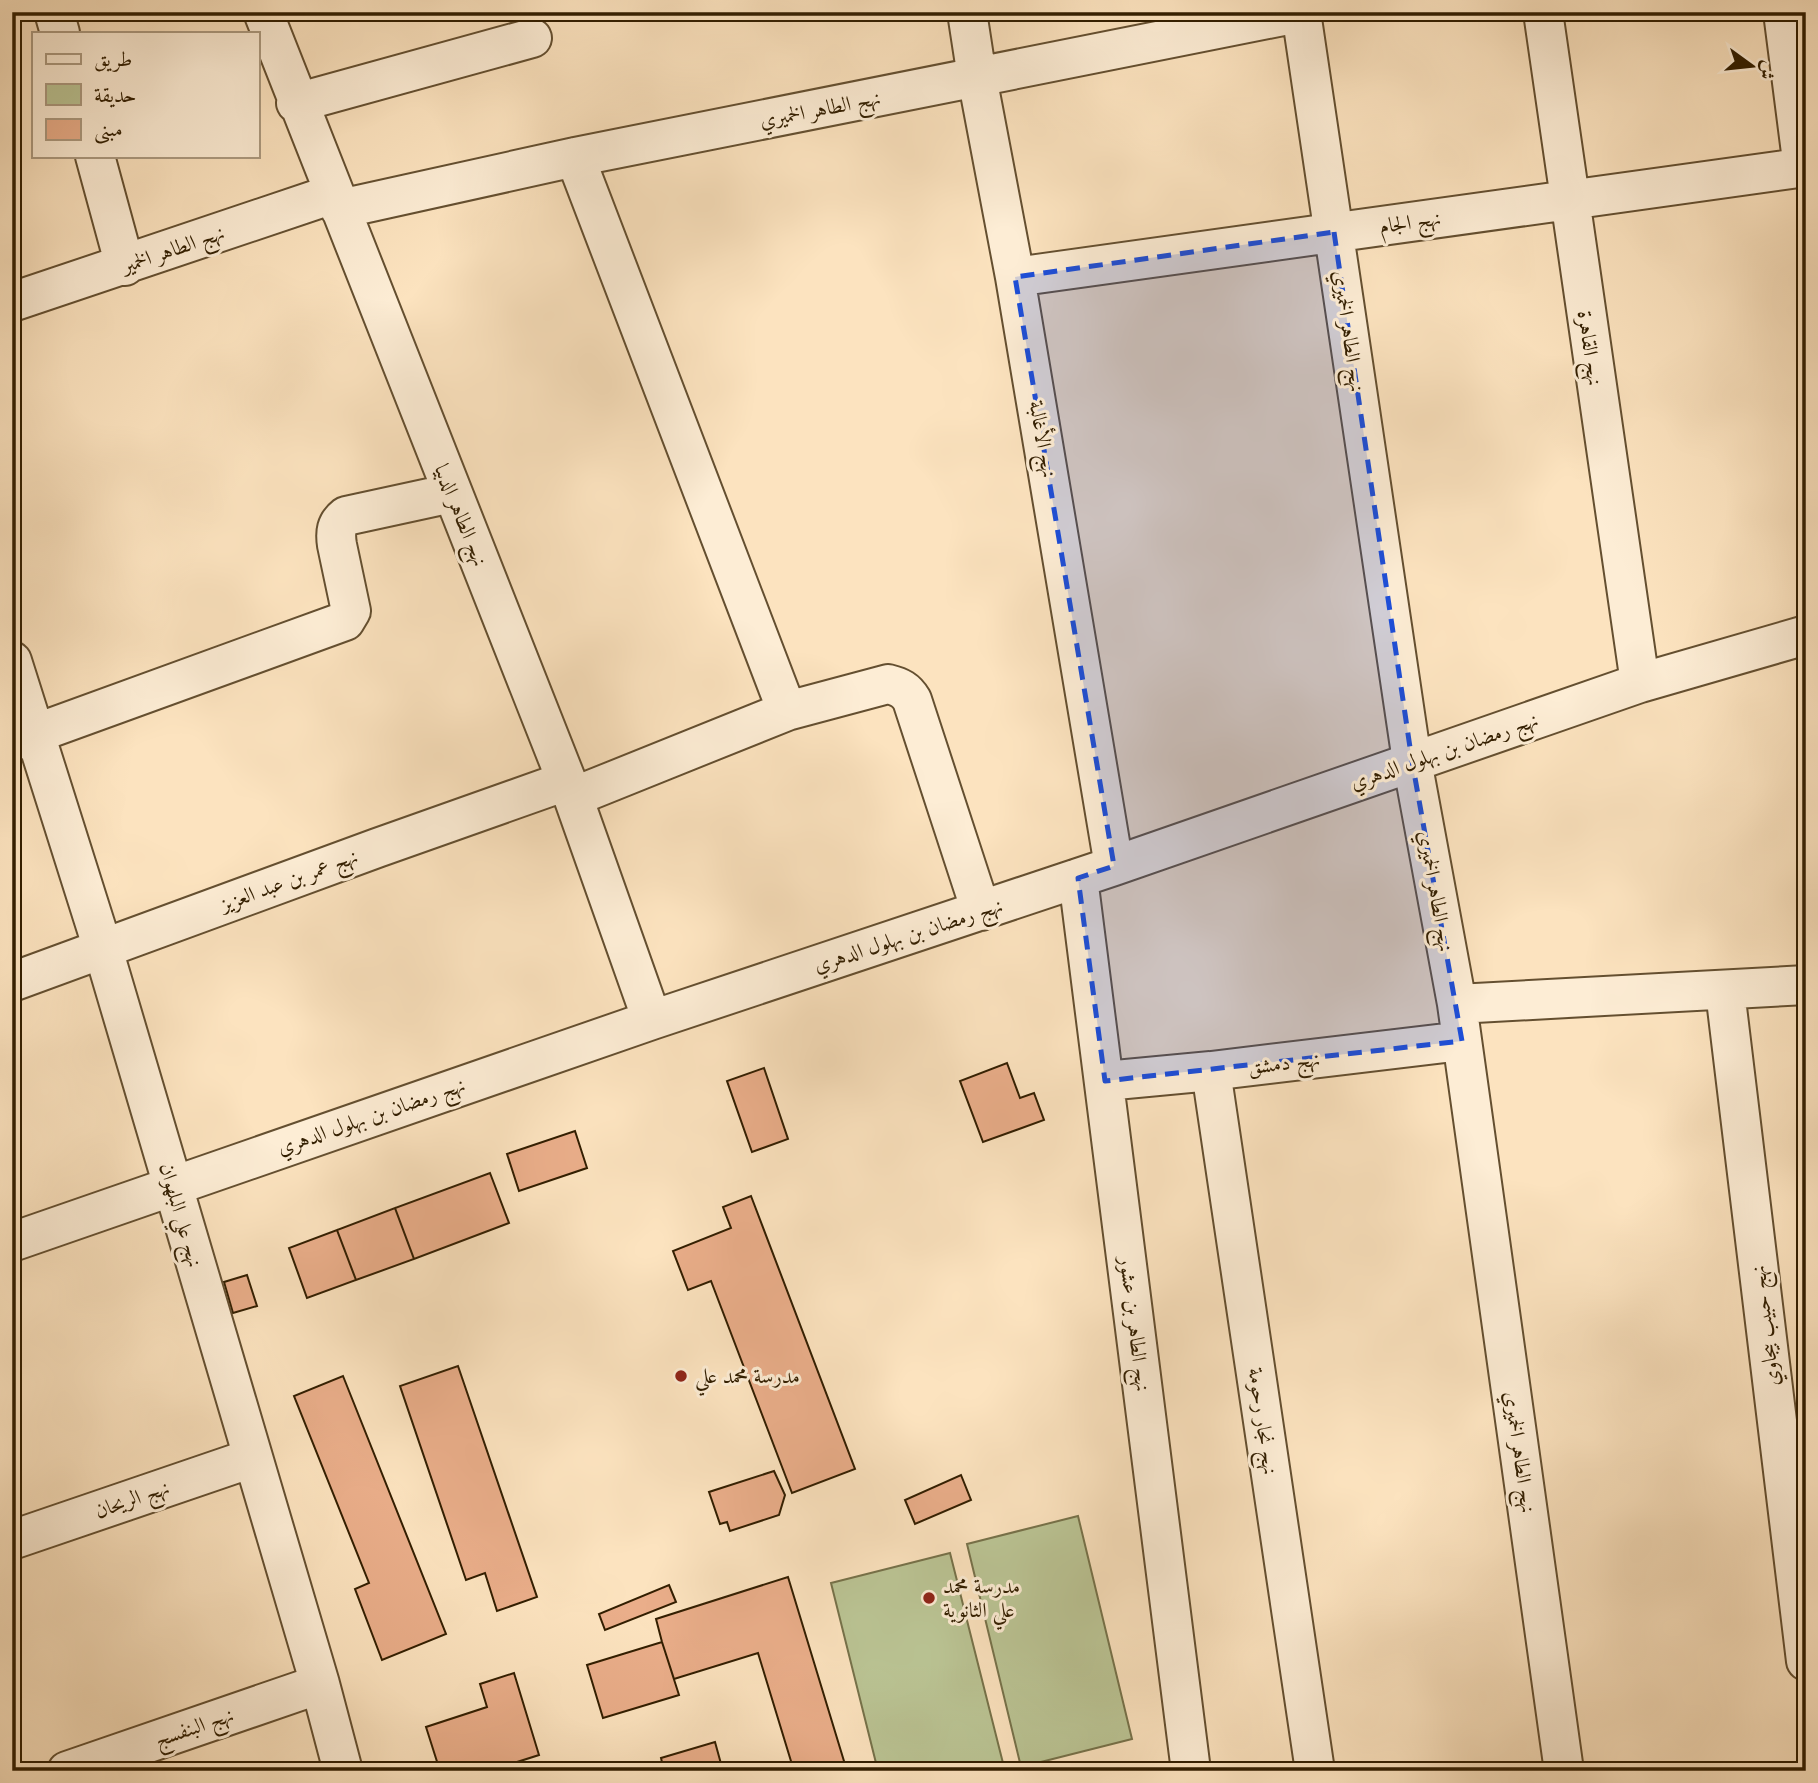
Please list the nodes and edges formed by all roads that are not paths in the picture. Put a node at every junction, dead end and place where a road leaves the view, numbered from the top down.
1 (54, 12) edge
2 (262, 12) edge
3 (967, 12) edge
4 (1302, 12) edge
5 (1543, 12) edge
6 (1783, 12) edge
7 (60, 32) edge
8 (532, 38) dead end
9 (977, 77) junction
10 (296, 103) junction
11 (96, 158) edge
12 (575, 158) junction
13 (1805, 167) edge
14 (1569, 200) junction
15 (336, 202) junction
16 (1334, 232) junction
17 (125, 266) junction
18 (1015, 276) junction
19 (12, 302) edge
20 (452, 494) junction
21 (1806, 635) edge
22 (12, 660) edge
23 (1640, 683) junction
24 (787, 711) junction
25 (23, 738) edge
26 (1412, 761) junction
27 (569, 789) junction
28 (1115, 866) junction
29 (1078, 878) junction
30 (981, 911) junction
31 (103, 949) junction
32 (12, 982) edge
33 (1806, 985) edge
34 (1725, 991) junction
35 (652, 1020) junction
36 (1460, 1023) junction
37 (1211, 1071) junction
38 (1105, 1081) junction
39 (172, 1185) junction
40 (12, 1242) edge
41 (253, 1458) junction
42 (12, 1539) edge
43 (1806, 1661) edge
44 (320, 1684) junction
45 (68, 1771) edge
46 (343, 1771) edge
47 (1191, 1771) edge
48 (1315, 1771) edge
49 (1564, 1771) edge

1 - 7 street
2 - 10 street, نهج الطاهر الدبيا
3 - 9 street, نهج الأغالبة
4 - 9 street, نهج الطاهر الخميري
4 - 16 street, نهج الطاهر الخميري
5 - 14 street, نهج القاهرة
6 - 13 street
8 - 10 street
9 - 12 street, نهج الطاهر الخميري
9 - 18 street, نهج الأغالبة
10 - 15 street, نهج الطاهر الدبيا
11 - 17 street
12 - 15 street, نهج الطاهر الخميري
12 - 24 street
13 - 14 street, نهج الجام
14 - 16 street, نهج الجام
14 - 23 street, نهج القاهرة
15 - 17 street, نهج الطاهر الخمير
15 - 20 street, نهج الطاهر الدبيا
16 - 18 street, نهج الجام
16 - 26 street, نهج الطاهر الخميري
17 - 19 street, نهج الطاهر الخمير
18 - 28 street, نهج الأغالبة
20 - 25 street
20 - 27 street, نهج الطاهر الدبيا
21 - 23 street, نهج رمضان بن بهلول الدهري
22 - 25 street, نهج علي البلهوان
23 - 26 street, نهج رمضان بن بهلول الدهري
24 - 27 street, نهج عمر بن عبد العزيز
24 - 30 street, نهج عمر بن عبد العزيز
25 - 31 street, نهج علي البلهوان
26 - 28 street, نهج رمضان بن بهلول الدهري
26 - 36 street, نهج الطاهر الخميري
27 - 31 street, نهج عمر بن عبد العزيز
27 - 35 street, نهج الطاهر الدبيا
28 - 29 street, نهج رمضان بن بهلول الدهري
29 - 30 street, نهج رمضان بن بهلول الدهري
29 - 38 street, نهج الطاهر بن عشور
30 - 35 street, نهج رمضان بن بهلول الدهري
31 - 32 street, نهج عمر بن عبد العزيز
31 - 39 street, نهج علي البلهوان
33 - 34 street, نهج دمشق
34 - 36 street, نهج دمشق
34 - 43 street, نهج حبيب بيجاوي
35 - 39 street, نهج رمضان بن بهلول الدهري
36 - 37 street, نهج دمشق
36 - 49 street, نهج الطاهر الخميري
37 - 38 street, نهج دمشق
37 - 48 street, نهج نجار رحومة
38 - 47 street, نهج الطاهر بن عشور
39 - 40 street, نهج رمضان بن بهلول الدهري
39 - 41 street, نهج علي البلهوان
41 - 42 street, نهج الريحان
41 - 44 street, نهج علي البلهوان
44 - 45 street, نهج البنفسج
44 - 46 street, نهج علي البلهوان

